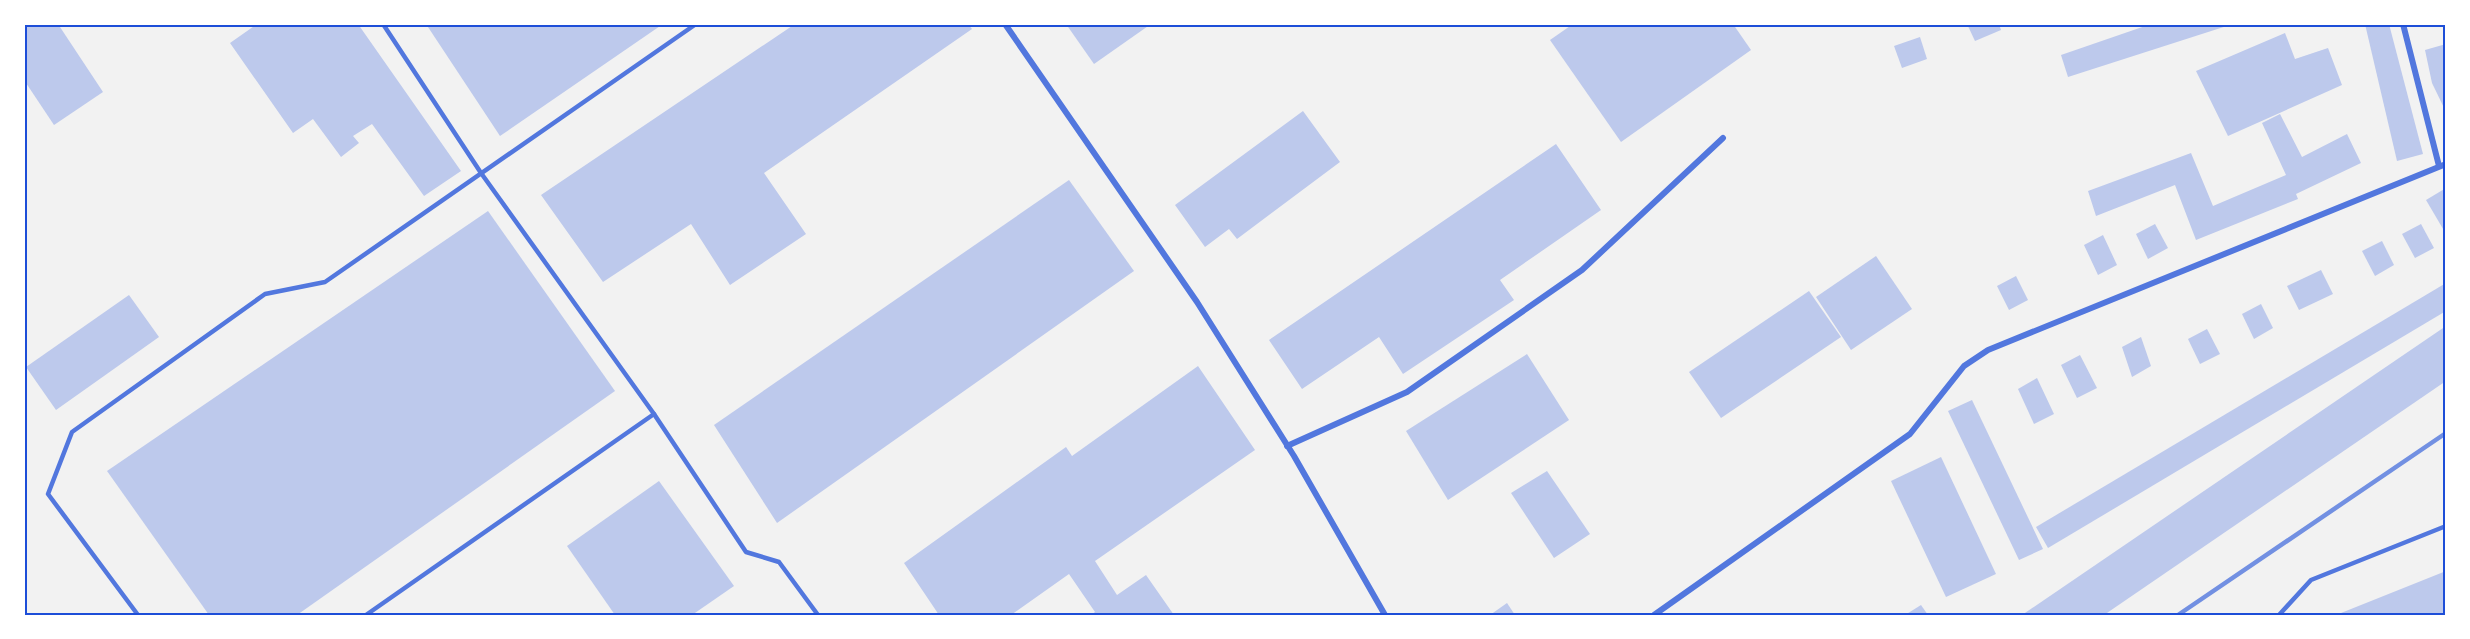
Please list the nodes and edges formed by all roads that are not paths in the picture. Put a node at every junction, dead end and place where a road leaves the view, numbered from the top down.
1 (383, 24) edge
2 (696, 24) edge
3 (1005, 24) edge
4 (2403, 24) edge
5 (1723, 138) dead end
6 (2443, 165) edge
7 (481, 173) junction
8 (654, 414) junction
9 (1287, 446) junction
10 (2446, 526) edge
11 (138, 615) edge
12 (366, 615) edge
13 (818, 615) edge
14 (1386, 615) edge
15 (1654, 615) edge
16 (2279, 615) edge

1 - 7 lane
2 - 7 lane
3 - 9 street
4 - 6 street
5 - 9 street
6 - 15 street
7 - 8 lane
7 - 11 lane
8 - 12 lane
8 - 13 lane
9 - 14 street
10 - 16 lane

